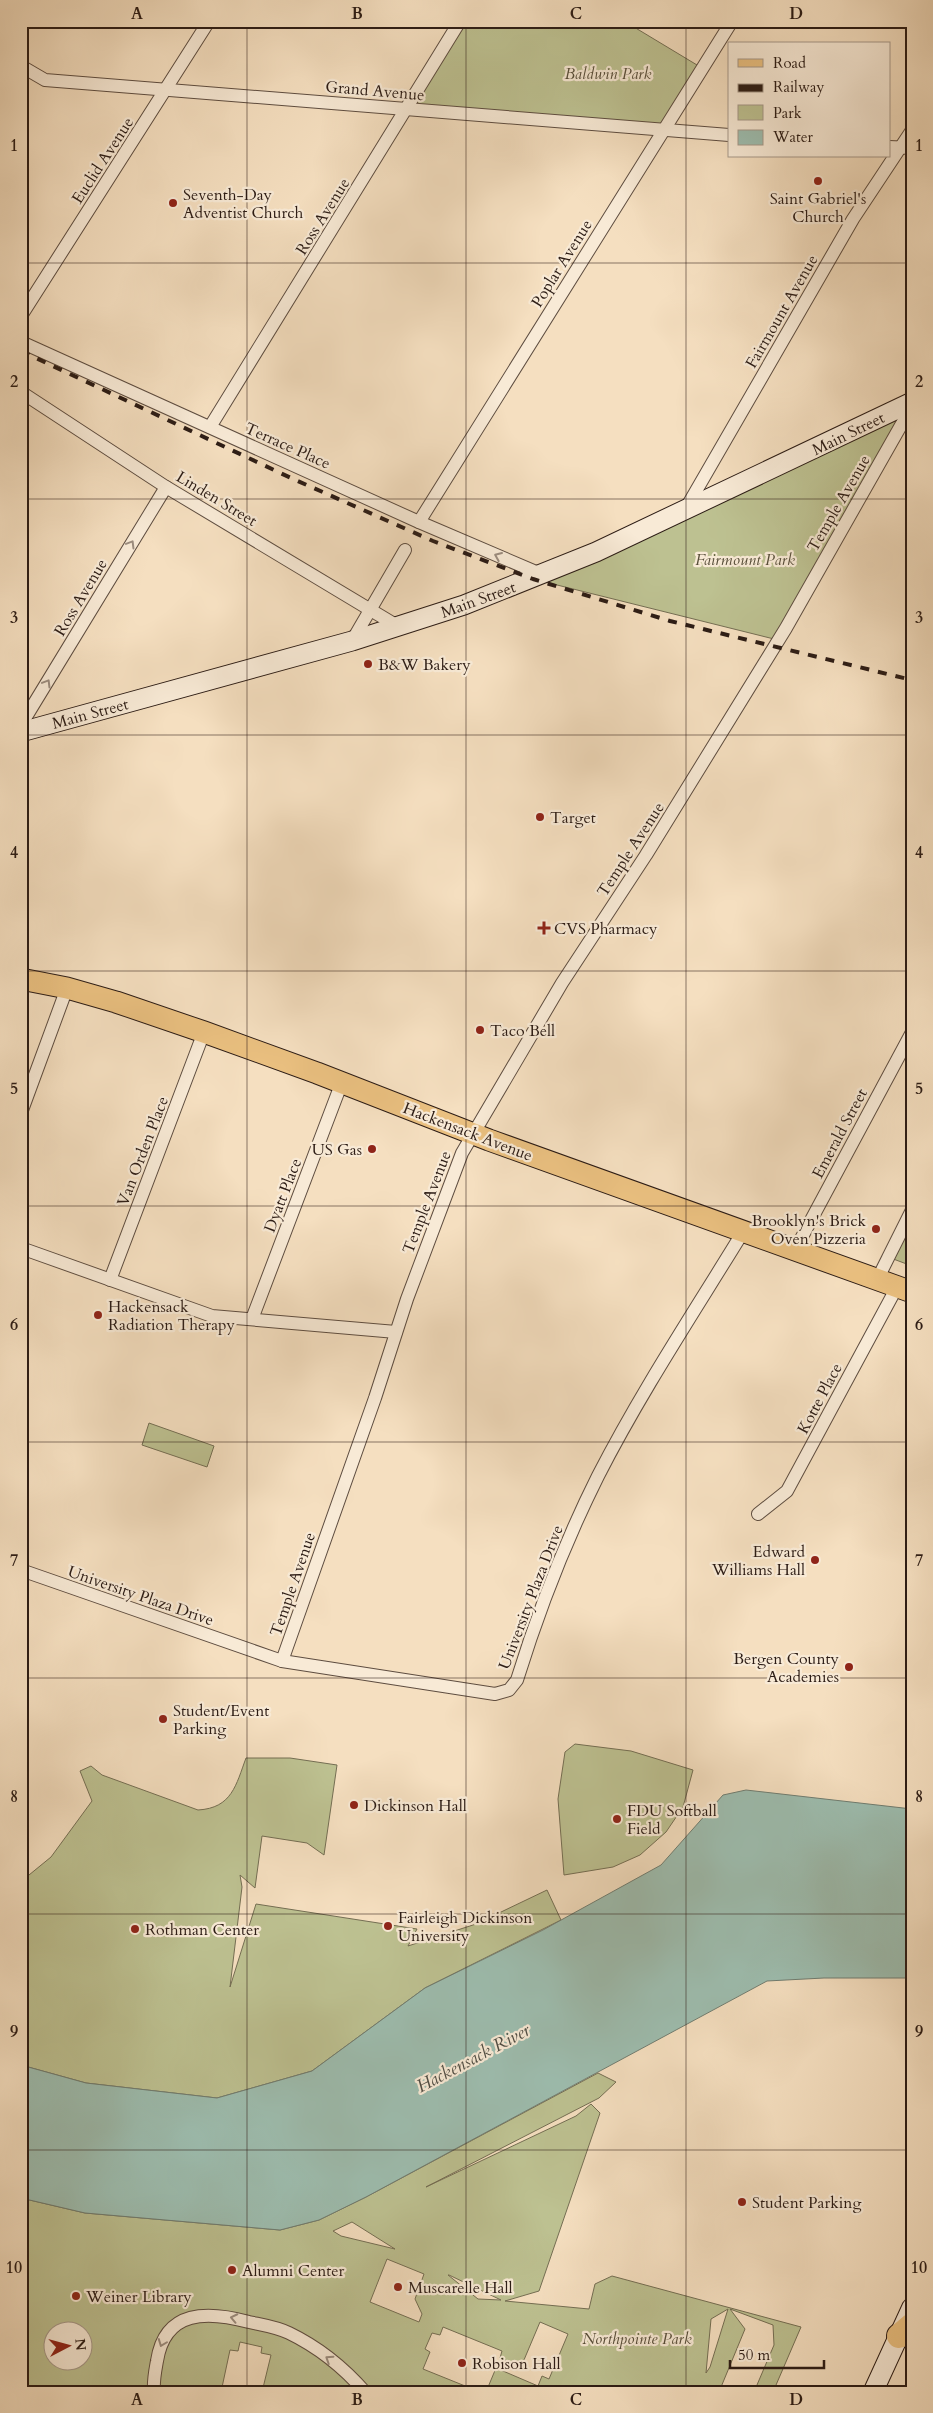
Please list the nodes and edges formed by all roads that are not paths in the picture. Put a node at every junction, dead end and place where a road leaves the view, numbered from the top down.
1 (209, 21) edge
2 (460, 21) edge
3 (732, 21) edge
4 (21, 66) edge
5 (166, 90) junction
6 (408, 109) junction
7 (664, 130) junction
8 (912, 130) edge
9 (728, 135) edge
10 (901, 148) edge
11 (21, 316) edge
12 (21, 342) edge
13 (21, 392) edge
14 (912, 404) edge
15 (210, 427) junction
16 (166, 487) junction
17 (683, 512) junction
18 (419, 522) junction
19 (405, 550) dead end
20 (542, 575) junction
21 (370, 609) junction
22 (399, 627) junction
23 (352, 641) junction
24 (21, 725) edge
25 (21, 732) edge
26 (21, 979) edge
27 (67, 988) junction
28 (204, 1032) junction
29 (912, 1032) edge
30 (342, 1082) junction
31 (21, 1113) edge
32 (472, 1134) junction
33 (912, 1210) edge
34 (743, 1232) junction
35 (21, 1248) edge
36 (795, 1250) junction
37 (110, 1280) junction
38 (877, 1280) junction
39 (904, 1290) edge
40 (252, 1320) junction
41 (396, 1332) junction
42 (758, 1514) dead end
43 (21, 1570) edge
44 (282, 1661) junction
45 (912, 2307) edge
46 (906, 2331) edge
47 (154, 2387) edge
48 (365, 2392) edge
49 (872, 2392) edge

1 - 5 street, Euclid Avenue
2 - 6 street, Ross Avenue
3 - 7 street, Poplar Avenue
4 - 5 street, Grand Avenue
5 - 6 street, Grand Avenue
5 - 11 street, Euclid Avenue
6 - 7 street, Grand Avenue
6 - 15 street, Ross Avenue
7 - 9 street, Grand Avenue
7 - 18 street, Poplar Avenue
8 - 10 street, Fairmount Avenue
10 - 17 street, Fairmount Avenue
12 - 15 street, Terrace Place
13 - 16 street, Linden Street
14 - 17 main road, Main Street
14 - 32 street, Temple Avenue
15 - 18 street, Terrace Place
16 - 21 street, Linden Street
24 -> 16 street, Ross Avenue
17 - 20 main road, Main Street
20 -> 18 street, Terrace Place
19 - 21 street
20 - 22 main road, Main Street
21 - 22 street, Linden Street
21 - 23 street
22 - 23 main road, Main Street
23 - 25 main road, Main Street
26 - 27 main road, Hackensack Avenue
27 - 28 main road, Hackensack Avenue
27 - 31 street
28 - 30 main road, Hackensack Avenue
28 - 37 street, Van Orden Place
29 - 36 street, Emerald Street
30 - 32 main road, Hackensack Avenue
30 - 40 street, Dyatt Place
32 - 34 main road, Hackensack Avenue
32 - 41 street, Temple Avenue
33 - 38 street
34 - 36 main road, Hackensack Avenue
34 - 44 street, University Plaza Drive
35 - 37 street
36 - 38 main road, Hackensack Avenue
37 - 40 street
38 - 39 main road, Hackensack Avenue
39 - 42 street, Kotte Place
40 - 41 street
41 - 44 street, Temple Avenue
43 - 44 street, University Plaza Drive
45 - 46 main road
46 - 49 main road
48 -> 47 street

